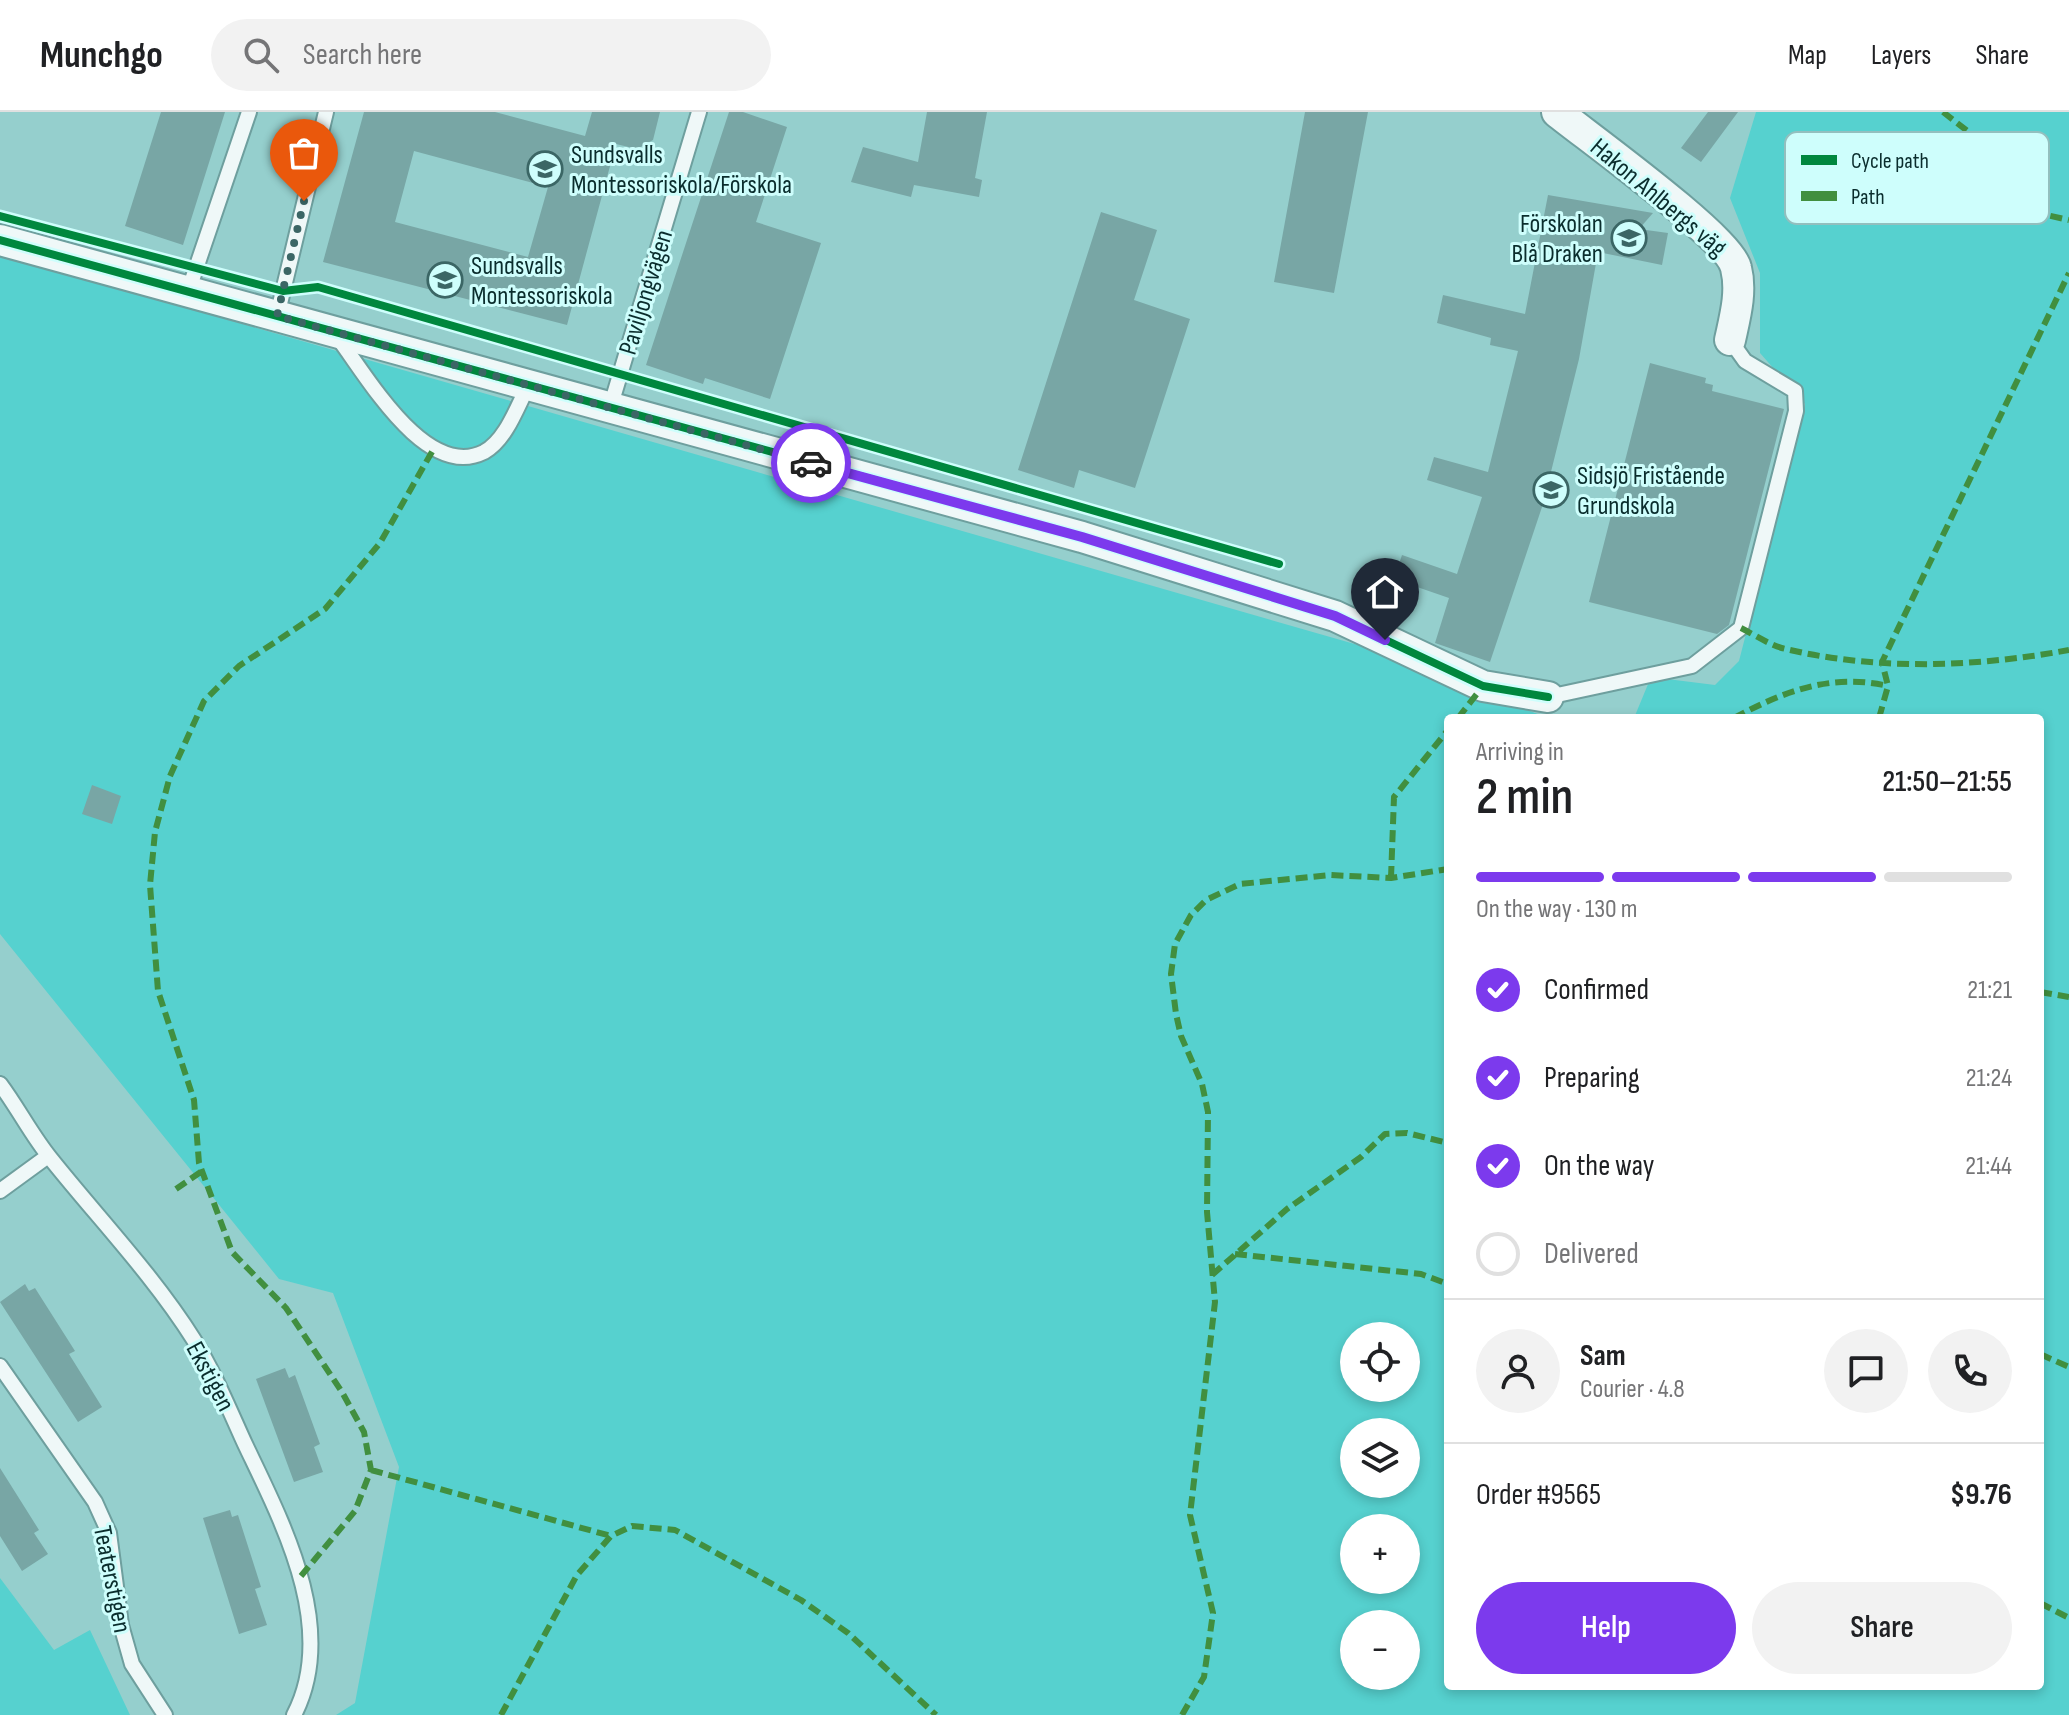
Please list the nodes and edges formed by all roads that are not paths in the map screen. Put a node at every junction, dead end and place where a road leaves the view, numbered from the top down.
1 (249, 112) edge
2 (326, 112) edge
3 (699, 112) edge
4 (1557, 112) edge
5 (0, 240) edge
6 (188, 292) junction
7 (277, 316) junction
8 (333, 332) junction
9 (1730, 340) joint
10 (528, 386) junction
11 (610, 408) junction
12 (1548, 697) joint
13 (0, 1084) edge
14 (48, 1156) junction
15 (0, 1191) edge
16 (0, 1366) edge
17 (165, 1715) edge
18 (294, 1715) edge

1 - 6 lane
2 - 7 lane
3 - 11 lane, Paviljongvägen
4 - 9 street, Hakon Ahlbergs väg
5 - 6 street
6 - 7 street
7 - 8 street
8 - 10 street
8 - 10 lane
9 - 12 lane
10 - 11 street
11 - 12 street
13 - 14 lane, Ekstigen
14 - 15 lane
14 - 18 lane, Ekstigen
16 - 17 lane, Teaterstigen

